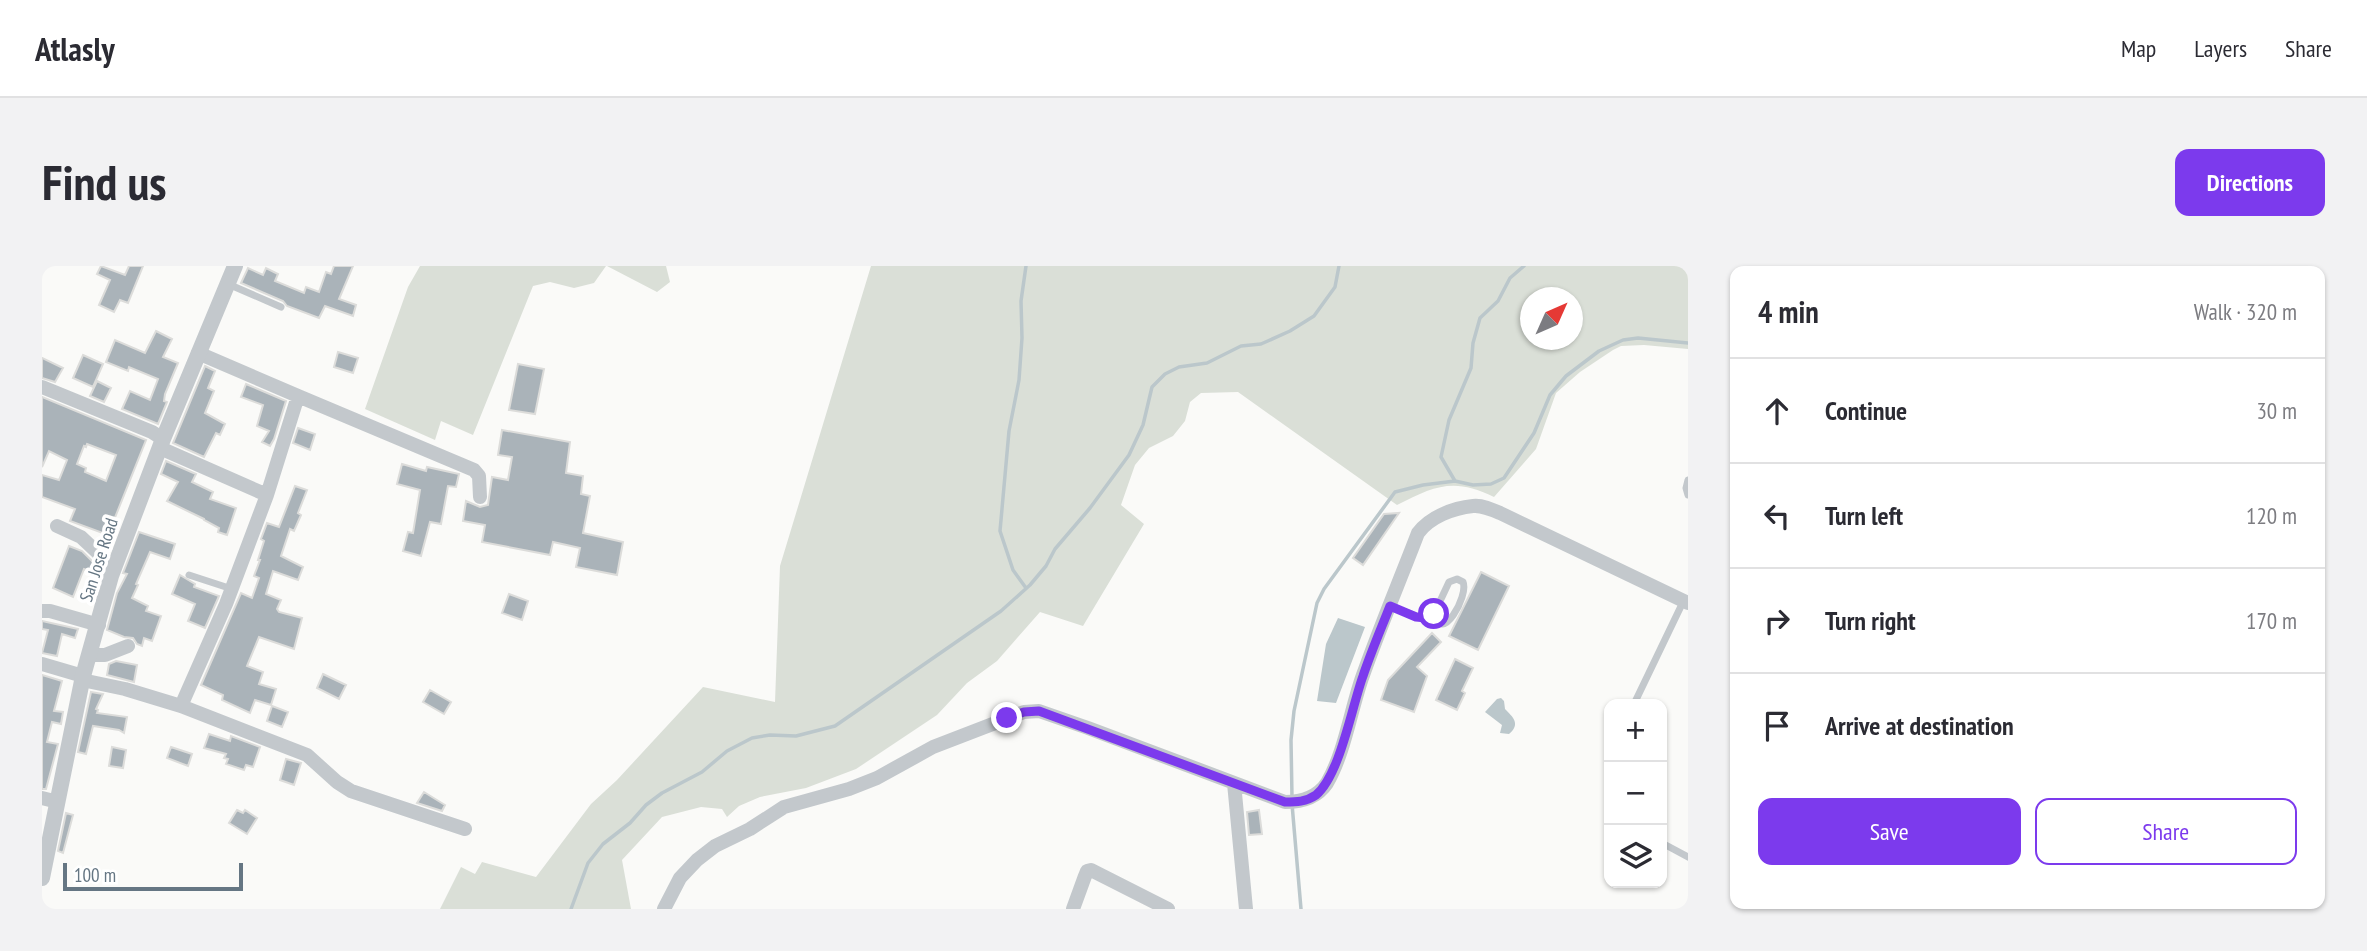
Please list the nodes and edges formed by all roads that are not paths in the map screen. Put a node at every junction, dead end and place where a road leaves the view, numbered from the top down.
1 (235, 266) edge
2 (228, 284) junction
3 (281, 307) dead end
4 (198, 354) junction
5 (42, 387) edge
6 (298, 396) junction
7 (161, 444) junction
8 (1688, 480) edge
9 (267, 495) junction
10 (1688, 495) edge
11 (480, 497) dead end
12 (57, 526) dead end
13 (114, 568) junction
14 (189, 575) dead end
15 (232, 589) junction
16 (1686, 602) edge
17 (1390, 606) junction
18 (42, 611) edge
19 (1436, 611) junction
20 (1426, 618) junction
21 (1440, 623) junction
22 (99, 625) junction
23 (128, 646) dead end
24 (89, 655) junction
25 (42, 664) edge
26 (82, 678) junction
27 (1637, 699) edge
28 (181, 706) junction
29 (1234, 783) junction
30 (42, 798) edge
31 (58, 803) junction
32 (465, 829) dead end
33 (1667, 846) edge
34 (1688, 857) edge
35 (42, 878) edge
36 (664, 909) edge
37 (1073, 909) edge
38 (1168, 909) edge
39 (1246, 909) edge

1 - 2 street, San Jose Road
2 - 3 lane
2 - 4 street, San Jose Road
4 - 6 street
4 - 7 street, San Jose Road
5 - 7 street
6 - 9 street
6 - 11 street
7 - 9 street
7 - 13 street, San Jose Road
8 - 10 lane
9 - 15 street
12 - 13 street
13 - 22 street, San Jose Road
14 - 15 lane
15 - 28 street
16 - 17 street
16 - 27 lane
17 - 20 lane
17 - 29 street
18 - 22 street
19 - 20 lane
19 - 21 lane
19 - 21 lane
20 - 21 lane
22 - 24 street, San Jose Road
23 - 24 street
24 - 26 street, San Jose Road
25 - 26 street
26 - 28 street
26 - 31 street, San Jose Road
28 - 32 street
29 - 36 street
29 - 39 street
30 - 31 street
31 - 35 street, San Jose Road
33 - 34 lane
37 - 38 street

